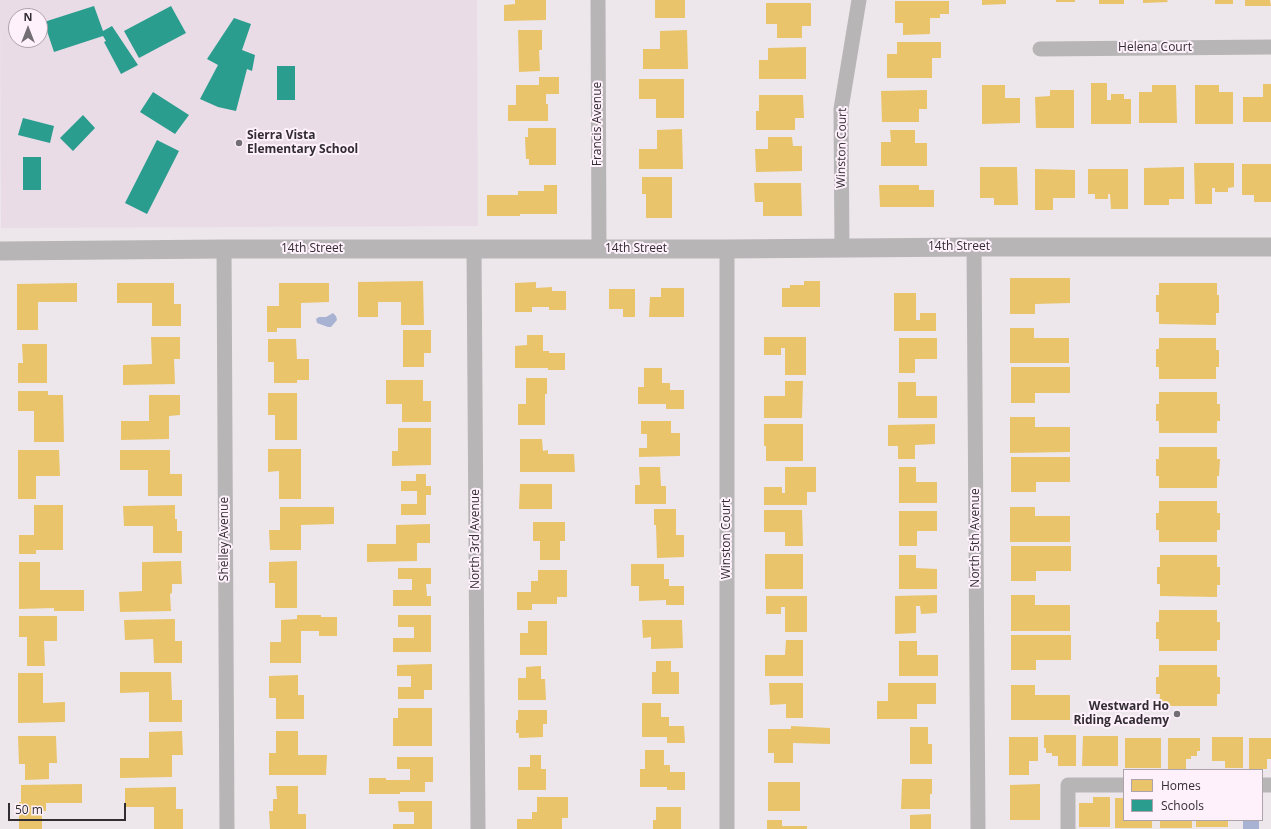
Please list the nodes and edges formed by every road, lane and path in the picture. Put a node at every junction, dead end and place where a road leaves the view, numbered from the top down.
1 (598, 0) edge
2 (859, 0) edge
3 (1271, 47) edge
4 (1040, 49) dead end
5 (974, 247) junction
6 (1271, 247) edge
7 (224, 249) junction
8 (474, 249) junction
9 (598, 249) junction
10 (842, 249) junction
11 (727, 250) junction
12 (0, 251) edge
13 (1123, 785) edge
14 (227, 829) edge
15 (478, 829) edge
16 (727, 829) edge
17 (978, 829) edge
18 (1068, 829) edge

1 - 9 street, Francis Avenue
2 - 10 street, Winston Court
3 - 4 street, Helena Court
5 - 6 street, 14th Street
5 - 10 street, 14th Street
5 - 17 street, North 5th Avenue
7 - 8 street, 14th Street
7 - 12 street, 14th Street
7 - 14 street, Shelley Avenue
8 - 9 street, 14th Street
8 - 15 street, North 3rd Avenue
9 - 11 street, 14th Street
10 - 11 street, 14th Street
11 - 16 street, Winston Court
13 - 18 street

